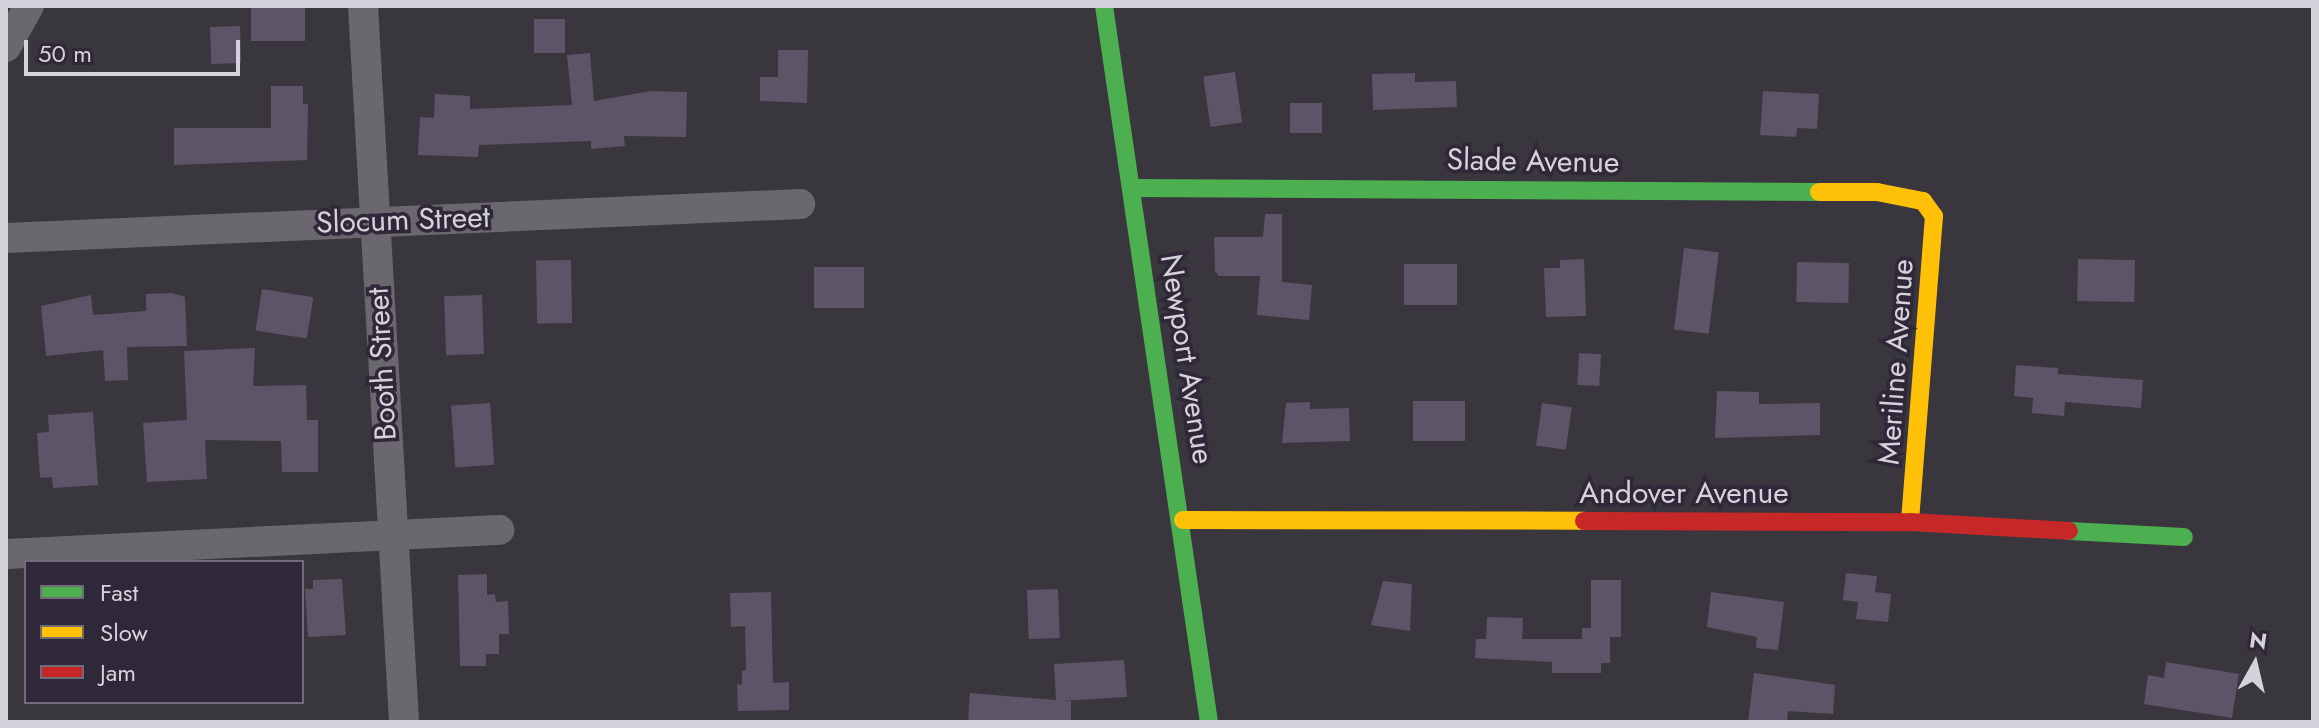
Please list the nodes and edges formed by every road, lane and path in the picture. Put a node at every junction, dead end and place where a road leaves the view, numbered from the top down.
1 (29, 6) edge
2 (363, 6) edge
3 (1104, 6) edge
4 (6, 47) edge
5 (1132, 188) junction
6 (800, 204) dead end
7 (1930, 207) joint
8 (374, 220) junction
9 (6, 238) edge
10 (1183, 520) junction
11 (1910, 522) junction
12 (499, 530) dead end
13 (391, 536) junction
14 (2184, 537) dead end
15 (6, 554) edge
16 (404, 722) edge
17 (1209, 722) edge

1 - 4 street
2 - 8 street, Booth Street
3 - 5 street, Newport Avenue
5 - 7 street, Slade Avenue
5 - 10 street, Newport Avenue
6 - 8 street, Slocum Street
7 - 11 street, Meriline Avenue
8 - 9 street, Slocum Street
8 - 13 street, Booth Street
10 - 11 street, Andover Avenue
10 - 17 street, Newport Avenue
11 - 14 street, Andover Avenue
12 - 13 street
13 - 15 street
13 - 16 street, Booth Street

